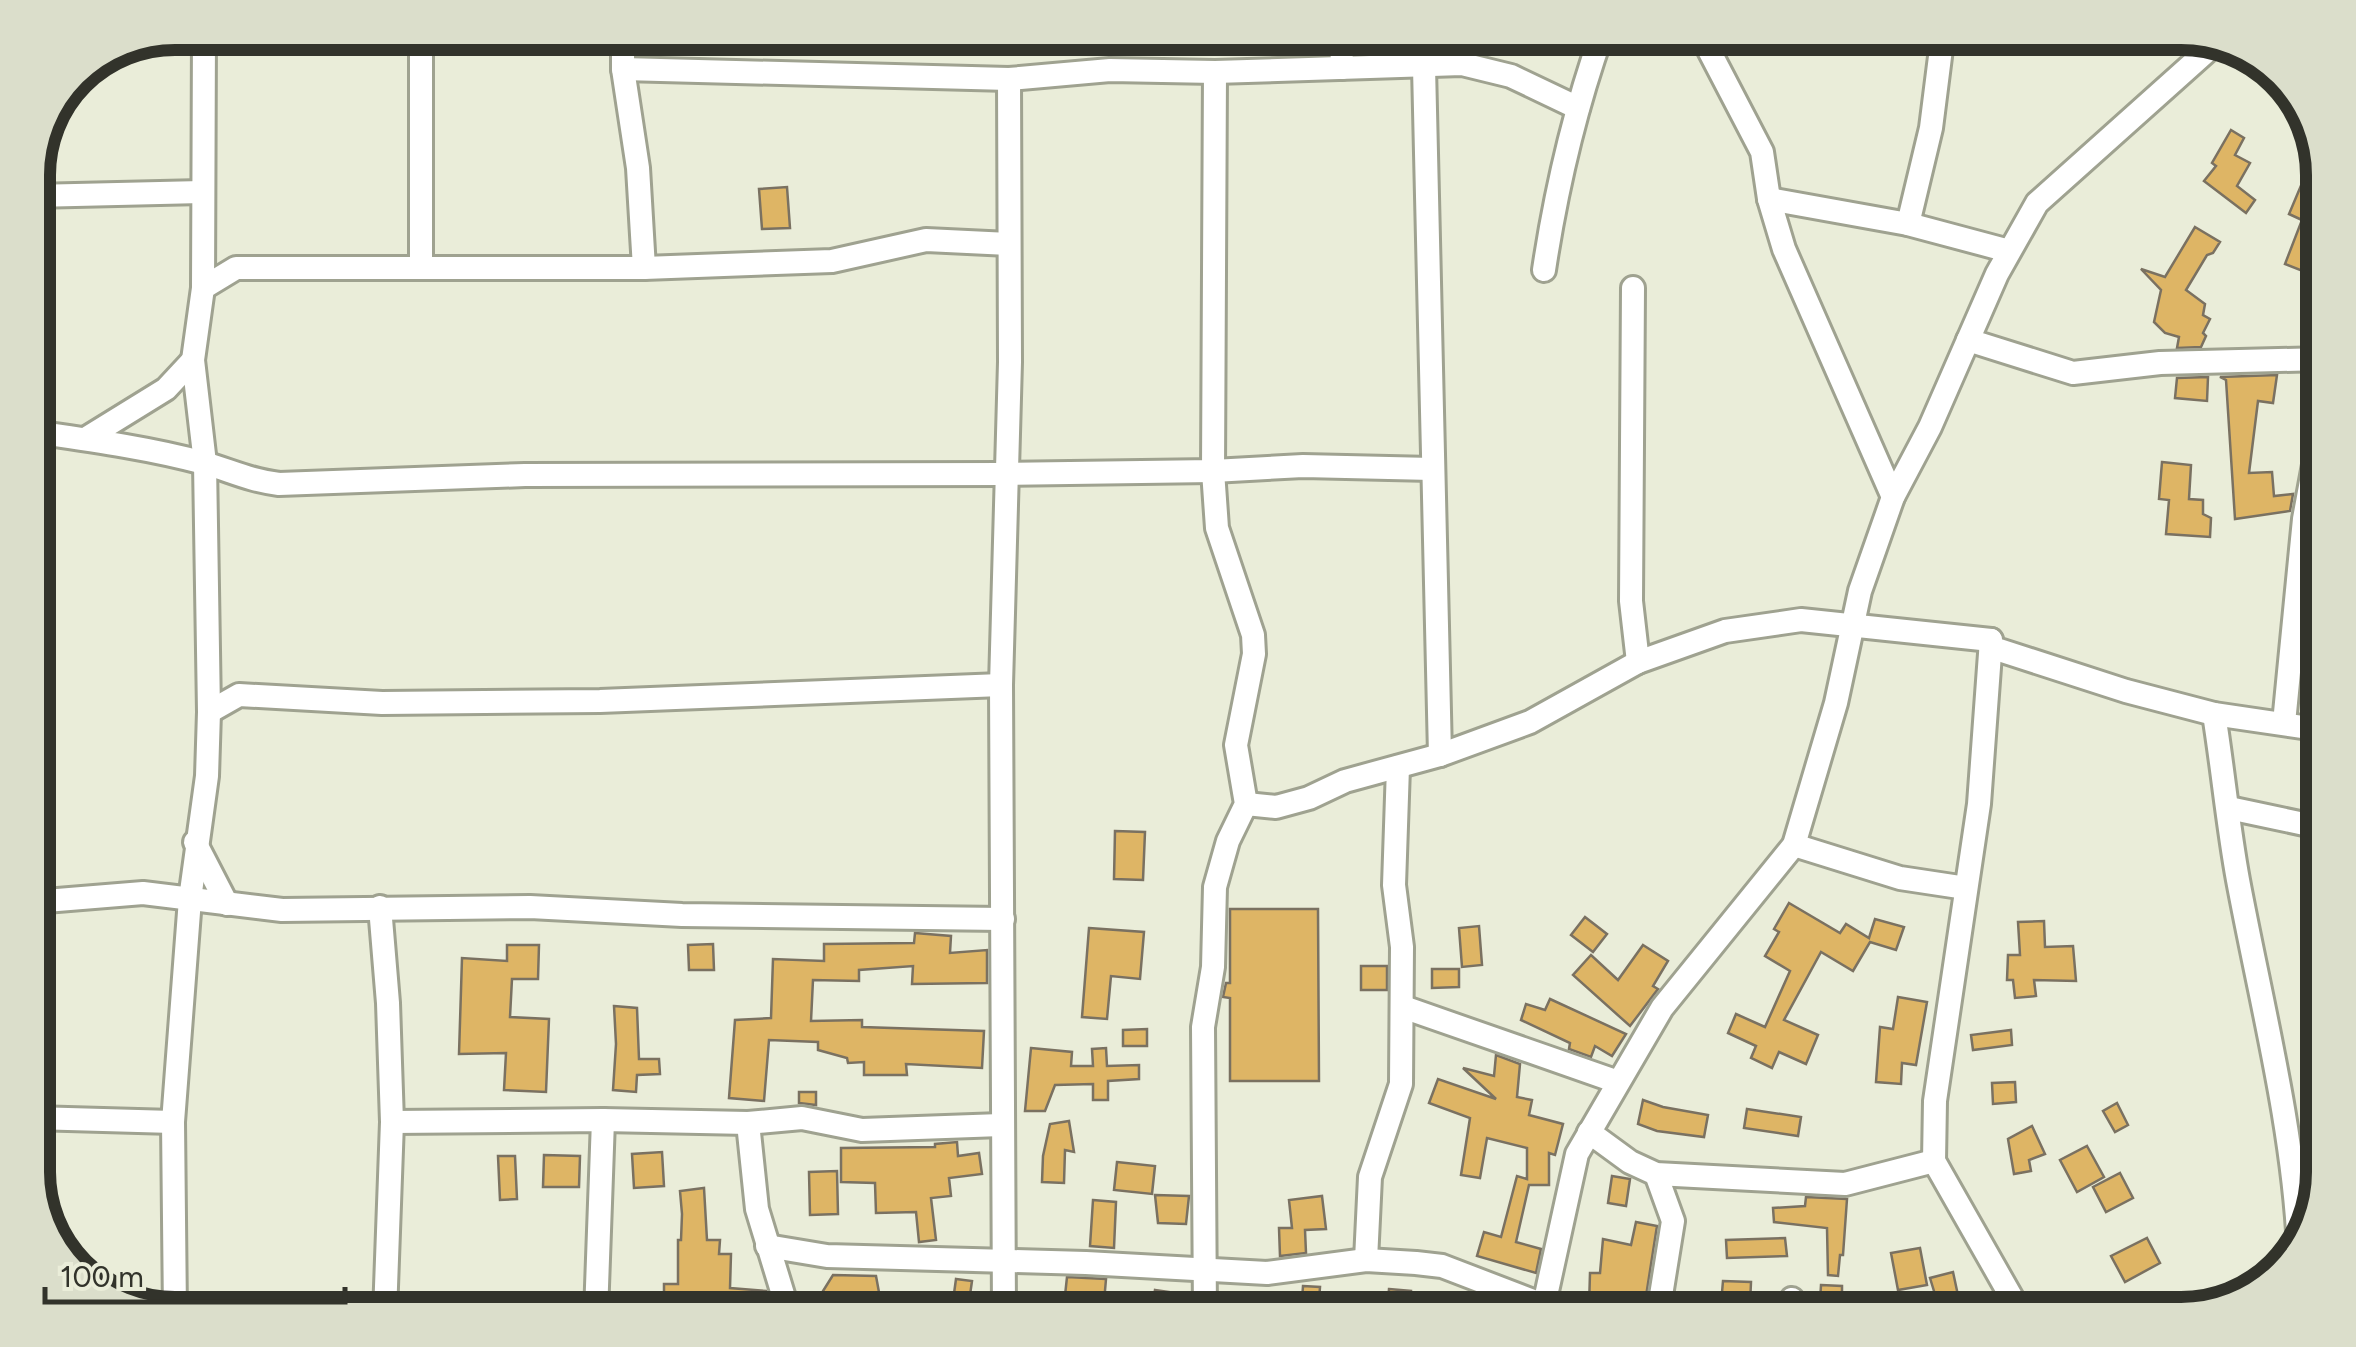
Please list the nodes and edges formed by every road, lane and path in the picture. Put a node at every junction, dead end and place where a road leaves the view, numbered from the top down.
1 (204, 50) edge
2 (421, 50) edge
3 (623, 50) edge
4 (1342, 50) edge
5 (1596, 50) edge
6 (1709, 50) edge
7 (1941, 50) edge
8 (2205, 52) edge
9 (1424, 67) junction
10 (1342, 68) junction
11 (623, 69) junction
12 (1215, 72) junction
13 (1009, 79) junction
14 (1578, 108) junction
15 (202, 192) junction
16 (50, 196) edge
17 (1769, 199) junction
18 (1908, 224) junction
19 (201, 234) junction
20 (1010, 244) junction
21 (2010, 251) junction
22 (421, 267) junction
23 (236, 268) junction
24 (644, 268) junction
25 (1544, 270) dead end
26 (203, 288) junction
27 (1633, 288) dead end
28 (1968, 340) junction
29 (193, 360) junction
30 (2306, 360) edge
31 (50, 434) edge
32 (85, 439) junction
33 (204, 463) junction
34 (1432, 469) junction
35 (1213, 471) junction
36 (1006, 474) junction
37 (1894, 497) junction
38 (2306, 508) edge
39 (1852, 626) junction
40 (1990, 640) junction
41 (1638, 662) junction
42 (206, 674) junction
43 (1001, 685) junction
44 (239, 695) junction
45 (209, 712) junction
46 (2214, 714) junction
47 (2284, 723) junction
48 (2306, 727) edge
49 (1440, 755) junction
50 (1398, 767) junction
51 (1246, 804) junction
52 (2229, 808) junction
53 (2306, 824) edge
54 (195, 842) junction
55 (1794, 844) junction
56 (1966, 888) junction
57 (190, 899) junction
58 (50, 901) edge
59 (227, 904) junction
60 (380, 908) junction
61 (1003, 919) junction
62 (1402, 1007) junction
63 (1618, 1082) junction
64 (50, 1118) edge
65 (603, 1120) junction
66 (172, 1122) junction
67 (392, 1122) junction
68 (748, 1123) junction
69 (1001, 1125) junction
70 (1589, 1132) junction
71 (1934, 1161) junction
72 (1656, 1174) junction
73 (2297, 1221) edge
74 (768, 1246) junction
75 (1366, 1260) junction
76 (1004, 1261) junction
77 (1206, 1269) junction
78 (175, 1297) edge
79 (385, 1297) edge
80 (597, 1297) edge
81 (784, 1297) edge
82 (1004, 1297) edge
83 (1205, 1297) edge
84 (1514, 1297) edge
85 (1547, 1297) edge
86 (1661, 1297) edge
87 (2011, 1297) edge

1 - 15 street
2 - 22 street
3 - 11 street
4 - 10 street
5 - 14 street
6 - 17 street
7 - 18 street
8 - 21 street
9 - 10 street
9 - 14 street
9 - 34 street
10 - 12 street
11 - 13 street
11 - 24 street
12 - 13 street
12 - 35 street
13 - 20 street
14 - 25 street
15 - 16 street
15 - 19 street
17 - 18 street
17 - 37 street
18 - 21 street
19 - 23 street
19 - 26 street
20 - 24 street
20 - 36 street
21 - 28 street
22 - 23 street
22 - 24 street
23 - 26 street
26 - 29 street
27 - 41 street
28 - 30 street
28 - 37 street
29 - 32 street
29 - 33 street
31 - 32 street
32 - 33 street
33 - 36 street
33 - 42 street
34 - 35 street
34 - 49 street
35 - 36 street
35 - 51 street
36 - 43 street
37 - 39 street
38 - 47 street
39 - 40 street
39 - 41 street
39 - 55 street
40 - 46 street
40 - 56 street
41 - 49 street
42 - 44 street
42 - 45 street
43 - 44 street
43 - 61 street
44 - 45 street
45 - 54 street
46 - 47 street
46 - 52 street
47 - 48 street
49 - 50 street
50 - 51 street
50 - 62 street
51 - 77 street
52 - 53 street
52 - 73 street
54 - 57 street
54 - 59 street
55 - 56 street
55 - 63 street
56 - 71 street
57 - 58 street
57 - 59 street
57 - 66 street
59 - 60 street
60 - 61 street
60 - 67 street
61 - 69 street
62 - 63 street
62 - 75 street
63 - 70 street
64 - 66 street
65 - 67 street
65 - 68 street
65 - 80 street
66 - 78 street
67 - 79 street
68 - 69 street
68 - 74 street
69 - 76 street
70 - 72 street
70 - 85 street
71 - 72 street
71 - 87 street
72 - 86 street
74 - 76 street
74 - 81 street
75 - 77 street
75 - 84 street
76 - 77 street
76 - 82 street
77 - 83 street

